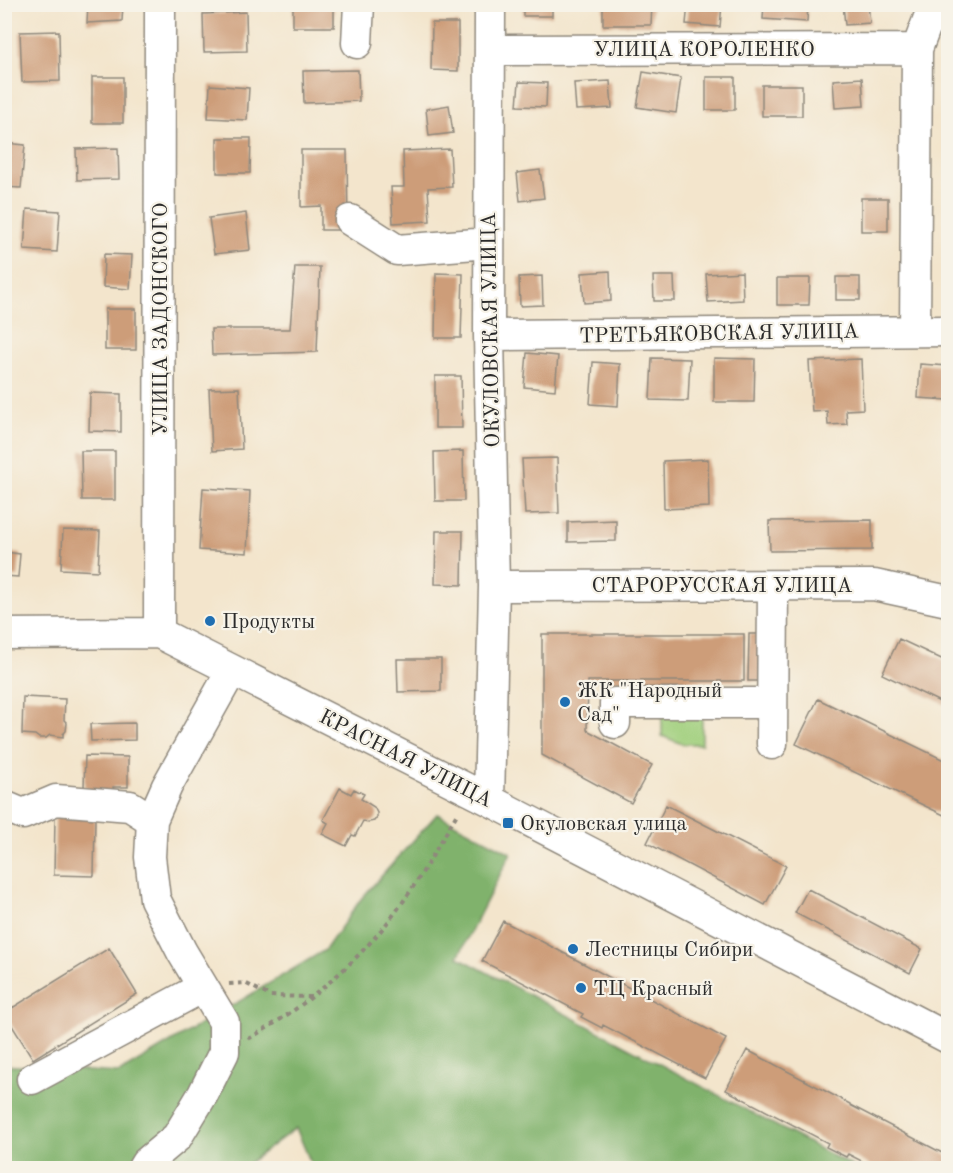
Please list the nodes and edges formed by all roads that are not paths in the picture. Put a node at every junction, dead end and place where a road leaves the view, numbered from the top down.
1 (160, 4) edge
2 (359, 4) edge
3 (490, 4) edge
4 (934, 4) edge
5 (357, 43) dead end
6 (917, 49) junction
7 (490, 50) junction
8 (350, 220) dead end
9 (489, 243) junction
10 (948, 330) edge
11 (915, 331) junction
12 (489, 335) junction
13 (494, 586) junction
14 (764, 586) junction
15 (948, 602) edge
16 (4, 633) edge
17 (159, 633) junction
18 (756, 634) dead end
19 (232, 670) junction
20 (772, 703) junction
21 (615, 723) dead end
22 (772, 744) dead end
23 (480, 796) junction
24 (4, 806) edge
25 (152, 820) junction
26 (203, 987) junction
27 (948, 1038) edge
28 (32, 1079) dead end
29 (143, 1168) edge

1 - 17 street, УЛИЦА ЗАДОНСКОГО
2 - 5 street
3 - 7 street, ОКУЛОВСКАЯ УЛИЦА
4 - 6 street
6 - 7 street, УЛИЦА КОРОЛЕНКО
6 - 11 street
7 - 9 street, ОКУЛОВСКАЯ УЛИЦА
8 - 9 street
9 - 12 street, ОКУЛОВСКАЯ УЛИЦА
10 - 11 street, ТРЕТЬЯКОВСКАЯ УЛИЦА
11 - 12 street, ТРЕТЬЯКОВСКАЯ УЛИЦА
12 - 13 street, ОКУЛОВСКАЯ УЛИЦА
13 - 14 street, СТАРОРУССКАЯ УЛИЦА
13 - 23 street, ОКУЛОВСКАЯ УЛИЦА
14 - 15 street, СТАРОРУССКАЯ УЛИЦА
14 - 18 street
14 - 20 street
16 - 17 street, КРАСНАЯ УЛИЦА
17 - 19 street, КРАСНАЯ УЛИЦА
19 - 23 street, КРАСНАЯ УЛИЦА
19 - 25 street
20 - 21 street
20 - 22 street
23 - 27 street, КРАСНАЯ УЛИЦА
24 - 25 street
25 - 26 street
26 - 28 street
26 - 29 street

